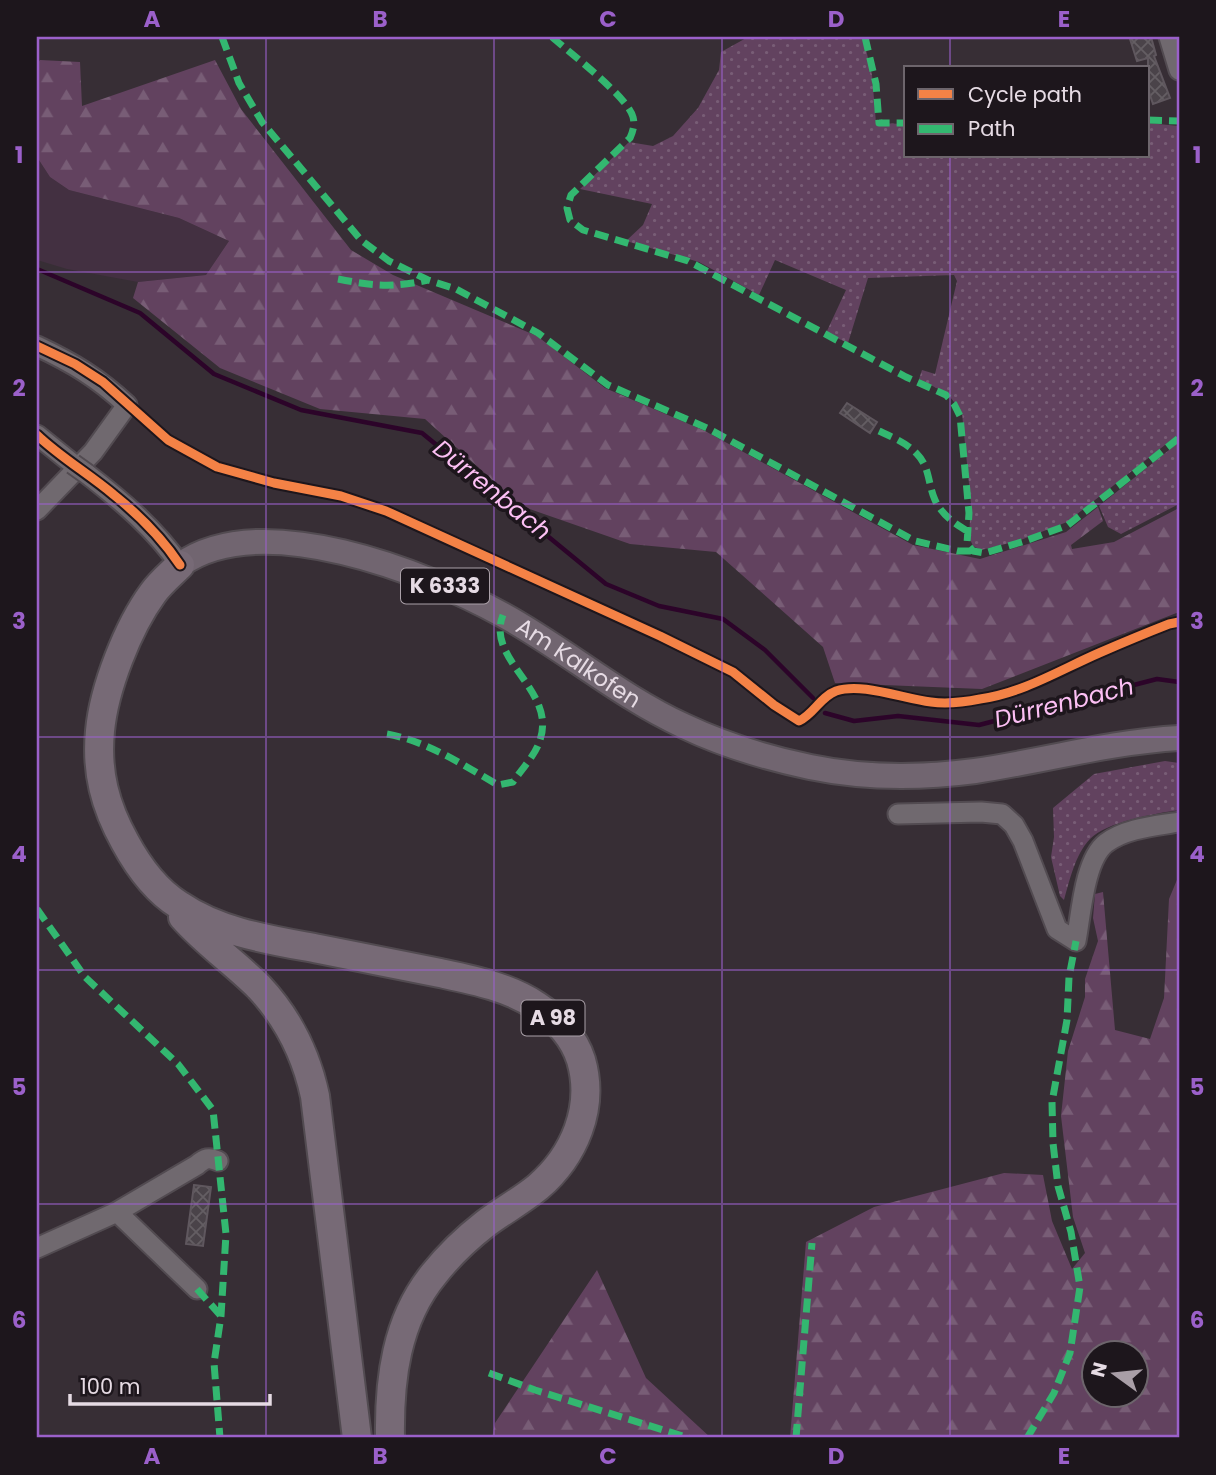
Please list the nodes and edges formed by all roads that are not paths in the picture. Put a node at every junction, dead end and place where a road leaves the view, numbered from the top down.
1 (1169, 37) edge
2 (1179, 70) edge
3 (37, 346) edge
4 (37, 435) edge
5 (37, 510) edge
6 (180, 565) junction
7 (1179, 738) edge
8 (898, 814) dead end
9 (1179, 821) edge
10 (158, 889) junction
11 (218, 1161) dead end
12 (117, 1212) junction
13 (37, 1248) edge
14 (197, 1289) dead end
15 (356, 1438) edge
16 (390, 1438) edge

1 - 2 street
3 - 5 street
4 - 6 street
6 - 7 main road, Am Kalkofen / K 6333
6 - 10 highway, A 98
8 - 9 street
10 - 15 highway, A 98
10 - 16 highway, A 98
11 - 12 street
12 - 13 street
12 - 14 street

